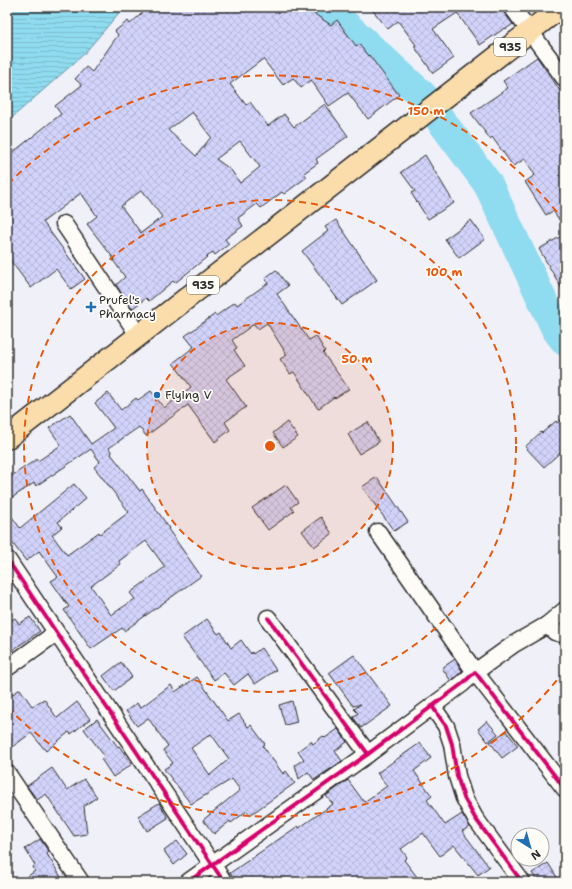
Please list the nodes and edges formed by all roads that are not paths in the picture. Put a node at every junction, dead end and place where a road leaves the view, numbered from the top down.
1 (512, 7) edge
2 (561, 7) edge
3 (530, 31) junction
4 (565, 80) edge
5 (64, 224) dead end
6 (139, 336) junction
7 (7, 438) edge
8 (378, 532) dead end
9 (7, 559) edge
10 (565, 610) edge
11 (268, 618) dead end
12 (547, 626) junction
13 (56, 633) junction
14 (565, 636) edge
15 (7, 668) edge
16 (475, 672) junction
17 (432, 706) junction
18 (368, 754) junction
19 (7, 773) edge
20 (565, 789) edge
21 (212, 864) junction
22 (81, 882) edge
23 (188, 882) edge
24 (224, 882) edge
25 (522, 882) edge

1 - 3 street
2 - 3 main road, 935
3 - 4 street
3 - 6 main road, 935
5 - 6 street
6 - 7 main road, 935
8 - 16 street
9 - 13 street
10 - 12 street
11 - 18 street
12 - 14 street
12 - 16 street
13 - 15 street
13 - 21 street
16 - 17 street
16 - 20 street
17 - 18 street
17 - 25 street
18 - 21 street
19 - 22 street
21 - 23 street
21 - 24 street

